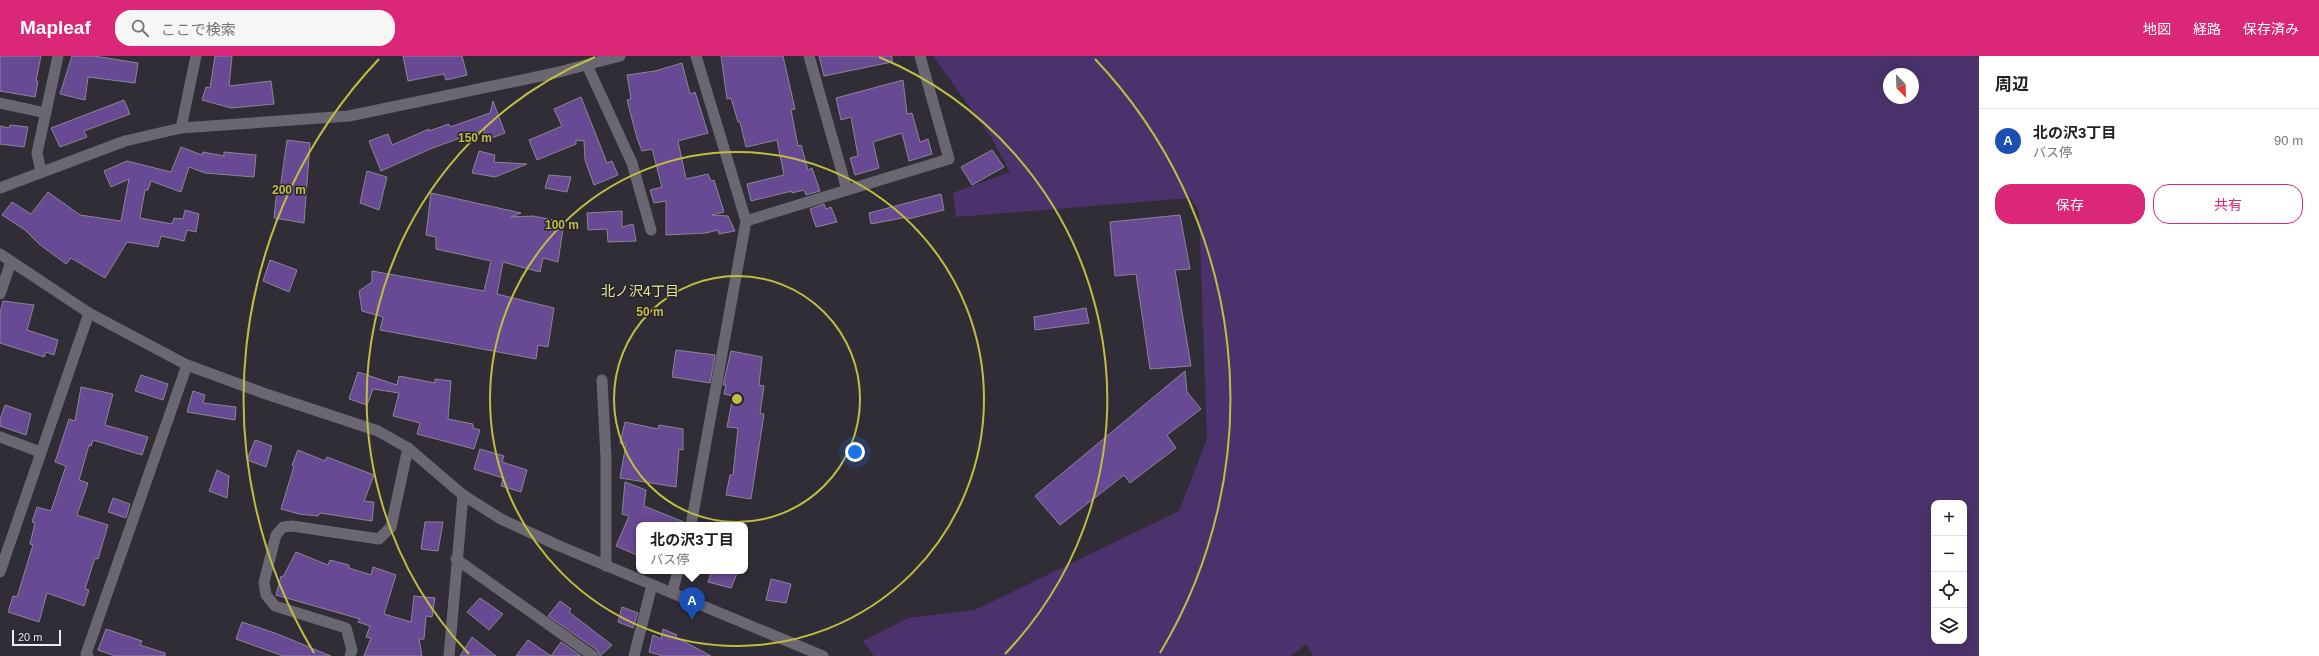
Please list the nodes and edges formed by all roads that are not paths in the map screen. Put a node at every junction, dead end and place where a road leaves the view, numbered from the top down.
1 (58, 56) edge
2 (196, 56) edge
3 (620, 56) edge
4 (696, 56) edge
5 (809, 56) edge
6 (920, 56) edge
7 (587, 65) junction
8 (0, 103) edge
9 (46, 113) junction
10 (181, 128) junction
11 (41, 172) junction
12 (0, 188) edge
13 (847, 190) junction
14 (746, 221) junction
15 (651, 230) dead end
16 (0, 254) edge
17 (11, 262) junction
18 (0, 294) edge
19 (89, 313) junction
20 (187, 365) junction
21 (602, 380) dead end
22 (0, 437) edge
23 (408, 448) junction
24 (40, 452) junction
25 (463, 495) junction
26 (692, 522) edge
27 (456, 559) junction
28 (606, 566) junction
29 (0, 572) edge
30 (677, 574) edge
31 (652, 585) junction
32 (672, 593) junction
33 (88, 656) edge
34 (350, 656) edge
35 (449, 656) edge
36 (593, 656) edge
37 (634, 656) edge
38 (823, 656) edge

1 - 9 street
2 - 10 street
3 - 7 street
4 - 14 street
5 - 13 street
6 - 13 street
7 - 10 street
7 - 15 street
8 - 9 street
9 - 11 street
10 - 11 street
11 - 12 street
13 - 14 street
14 - 26 street
16 - 17 street
17 - 18 street
17 - 19 street
19 - 20 street
19 - 24 street
20 - 23 street
20 - 33 street
21 - 28 street
22 - 24 street
23 - 25 street
23 - 34 street
24 - 29 street
25 - 27 street
25 - 28 street
27 - 35 street
27 - 36 street
28 - 31 street
30 - 32 street
31 - 32 street
31 - 37 street
32 - 38 street

